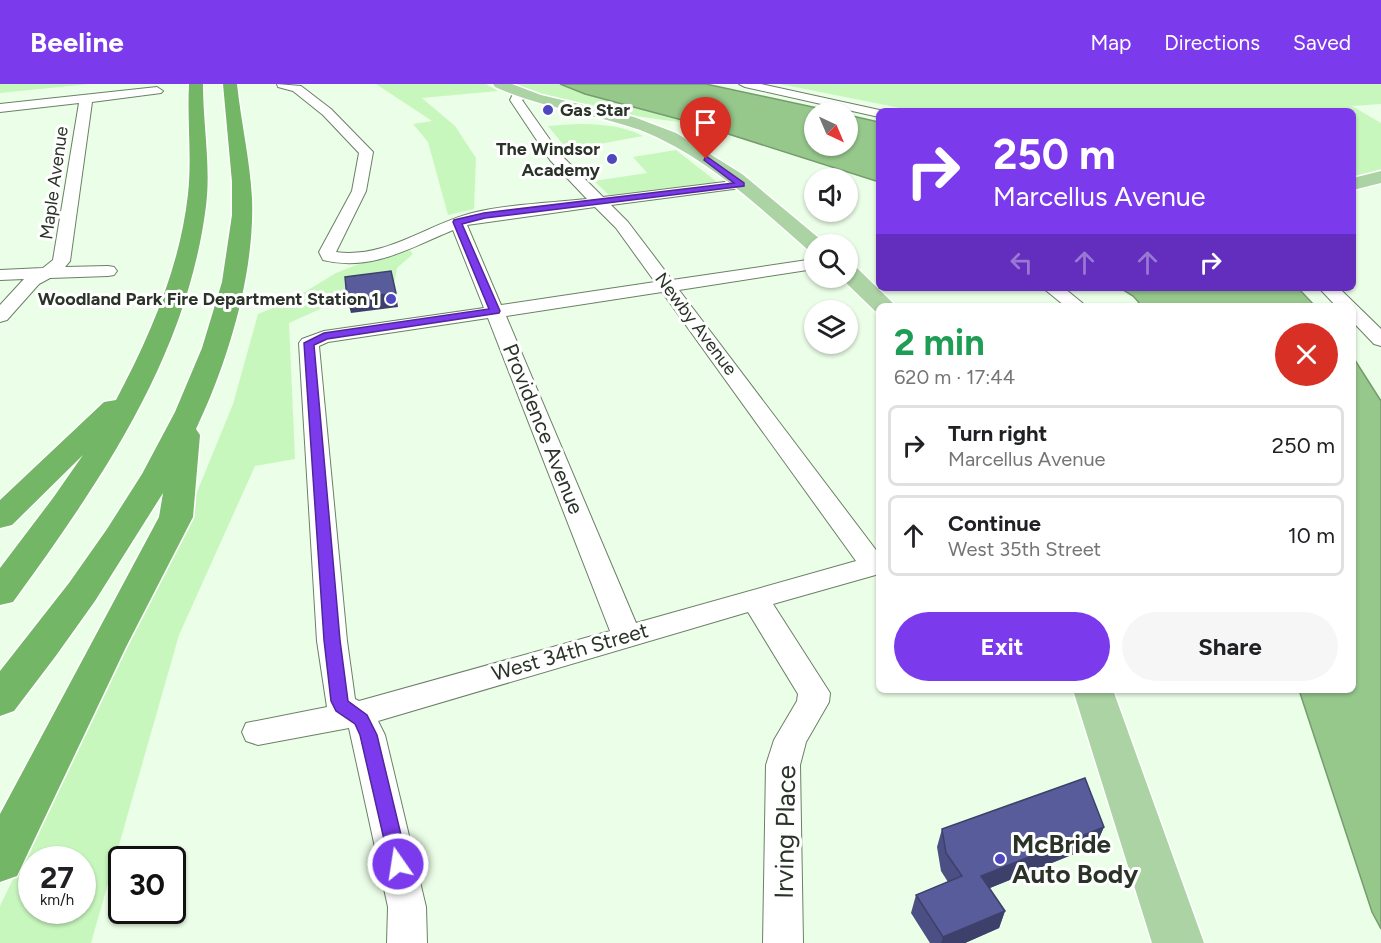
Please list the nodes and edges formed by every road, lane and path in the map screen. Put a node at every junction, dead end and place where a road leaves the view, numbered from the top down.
1 (196, 84) edge
2 (230, 84) edge
3 (500, 84) edge
4 (745, 84) edge
5 (282, 85) edge
6 (157, 92) dead end
7 (528, 94) junction
8 (86, 99) junction
9 (0, 108) edge
10 (876, 112) edge
11 (1381, 177) edge
12 (1356, 183) edge
13 (741, 184) junction
14 (598, 202) junction
15 (458, 222) junction
16 (804, 235) edge
17 (804, 265) edge
18 (108, 271) dead end
19 (46, 273) junction
20 (0, 275) edge
21 (863, 279) edge
22 (668, 285) junction
23 (1056, 291) edge
24 (1331, 291) edge
25 (882, 303) edge
26 (1073, 303) edge
27 (1344, 303) edge
28 (495, 311) junction
29 (1356, 314) edge
30 (0, 316) edge
31 (1378, 332) edge
32 (139, 383) junction
33 (187, 416) junction
34 (0, 518) edge
35 (876, 564) edge
36 (876, 565) edge
37 (0, 593) edge
38 (756, 601) junction
39 (627, 636) junction
40 (1094, 693) edge
41 (0, 700) edge
42 (355, 715) junction
43 (258, 732) dead end
44 (0, 861) edge
45 (407, 943) edge
46 (783, 943) edge
47 (1178, 943) edge

1 - 32 highway
2 - 33 highway
3 - 7 main road
4 - 10 street
5 - 15 street
6 - 8 street
7 - 13 main road
7 - 14 street, Newby Avenue
8 - 9 street
8 - 19 street, Maple Avenue
11 - 12 main road
13 - 14 street
13 - 16 main road
14 - 15 street
14 - 22 street, Newby Avenue
15 - 28 street, Providence Avenue
17 - 22 street
18 - 19 street
19 - 20 street
19 - 30 street, Maple Avenue
21 - 25 main road
22 - 28 street
22 - 35 street, Newby Avenue
23 - 26 street
24 - 27 street
28 - 39 street, Providence Avenue
28 - 42 street
29 - 31 street
32 - 34 highway
32 - 37 highway
33 - 41 highway
33 - 44 highway
36 - 38 street, West 34th Street
38 - 39 street, West 34th Street
38 - 46 street, Irving Place
39 - 42 street, West 34th Street
40 - 47 main road
42 - 43 street, West 34th Street
42 - 45 street

